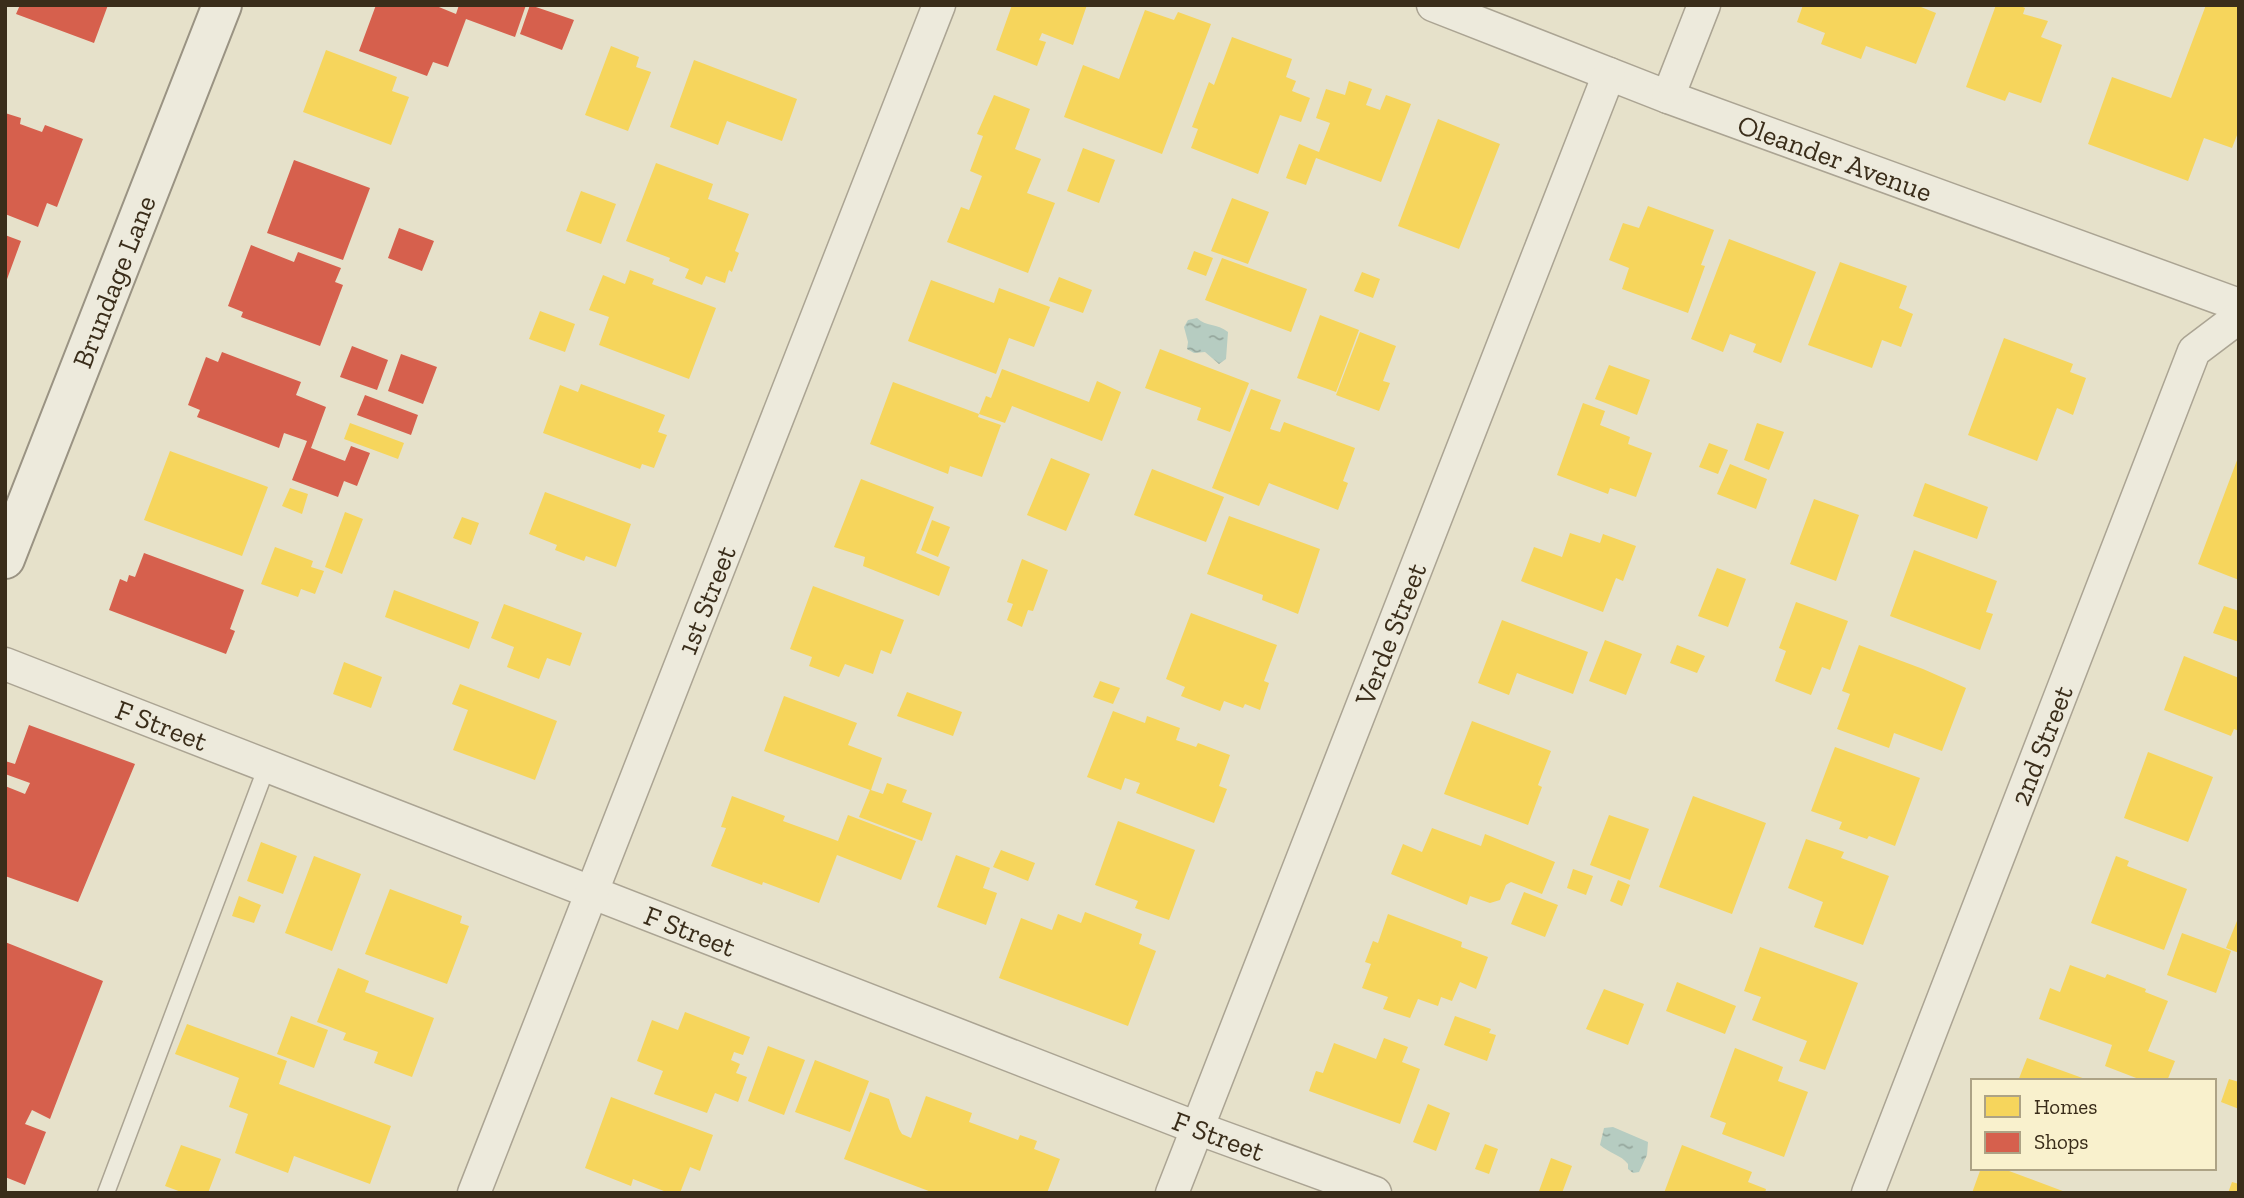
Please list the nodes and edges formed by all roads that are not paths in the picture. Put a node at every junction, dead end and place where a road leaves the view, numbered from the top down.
1 (222, 5) edge
2 (939, 5) edge
3 (1433, 5) edge
4 (1704, 5) edge
5 (1609, 74) junction
6 (1668, 97) junction
7 (2239, 305) edge
8 (2239, 317) edge
9 (5, 559) edge
10 (5, 664) edge
11 (267, 766) junction
12 (592, 892) junction
13 (1197, 1128) junction
14 (106, 1193) edge
15 (474, 1193) edge
16 (1172, 1193) edge
17 (1375, 1193) edge
18 (1868, 1193) edge

1 - 9 main road, Brundage Lane
2 - 12 street, 1st Street
3 - 5 street, Oleander Avenue
4 - 6 street
5 - 6 street, Oleander Avenue
5 - 13 street, Verde Street
6 - 7 street, Oleander Avenue
8 - 18 street, 2nd Street
10 - 11 street, F Street
11 - 12 street, F Street
11 - 14 lane
12 - 13 street, F Street
12 - 15 street, 1st Street
13 - 16 street, Verde Street
13 - 17 street, F Street

